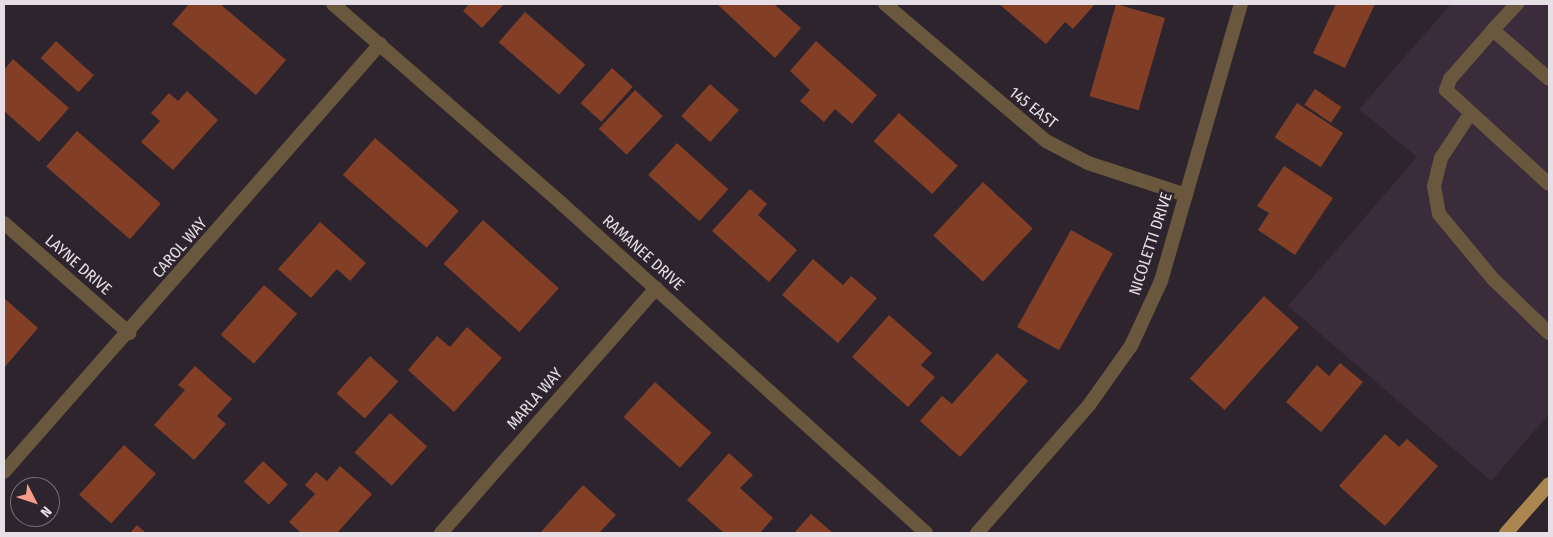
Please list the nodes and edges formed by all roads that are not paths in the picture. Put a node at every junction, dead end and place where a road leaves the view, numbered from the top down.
1 (333, 4) edge
2 (885, 4) edge
3 (1241, 4) edge
4 (1517, 4) edge
5 (1493, 30) junction
6 (380, 44) junction
7 (1549, 78) edge
8 (1470, 114) junction
9 (1549, 184) edge
10 (1186, 195) junction
11 (4, 223) edge
12 (656, 288) junction
13 (128, 333) junction
14 (1549, 333) edge
15 (4, 472) edge
16 (1549, 484) edge
17 (441, 533) edge
18 (926, 533) edge
19 (977, 533) edge
20 (1506, 533) edge

1 - 6 street, RAMANEE DRIVE
2 - 10 street, 145 EAST
3 - 10 street, NICOLETTI DRIVE
4 - 5 street
5 - 7 street
5 - 8 street
6 - 12 street, RAMANEE DRIVE
6 - 13 street, CAROL WAY
8 - 9 street
8 - 14 street
10 - 19 street, NICOLETTI DRIVE
11 - 13 street, LAYNE DRIVE
12 - 17 street, MARLA WAY
12 - 18 street, RAMANEE DRIVE
13 - 15 street, CAROL WAY
16 - 20 main road

